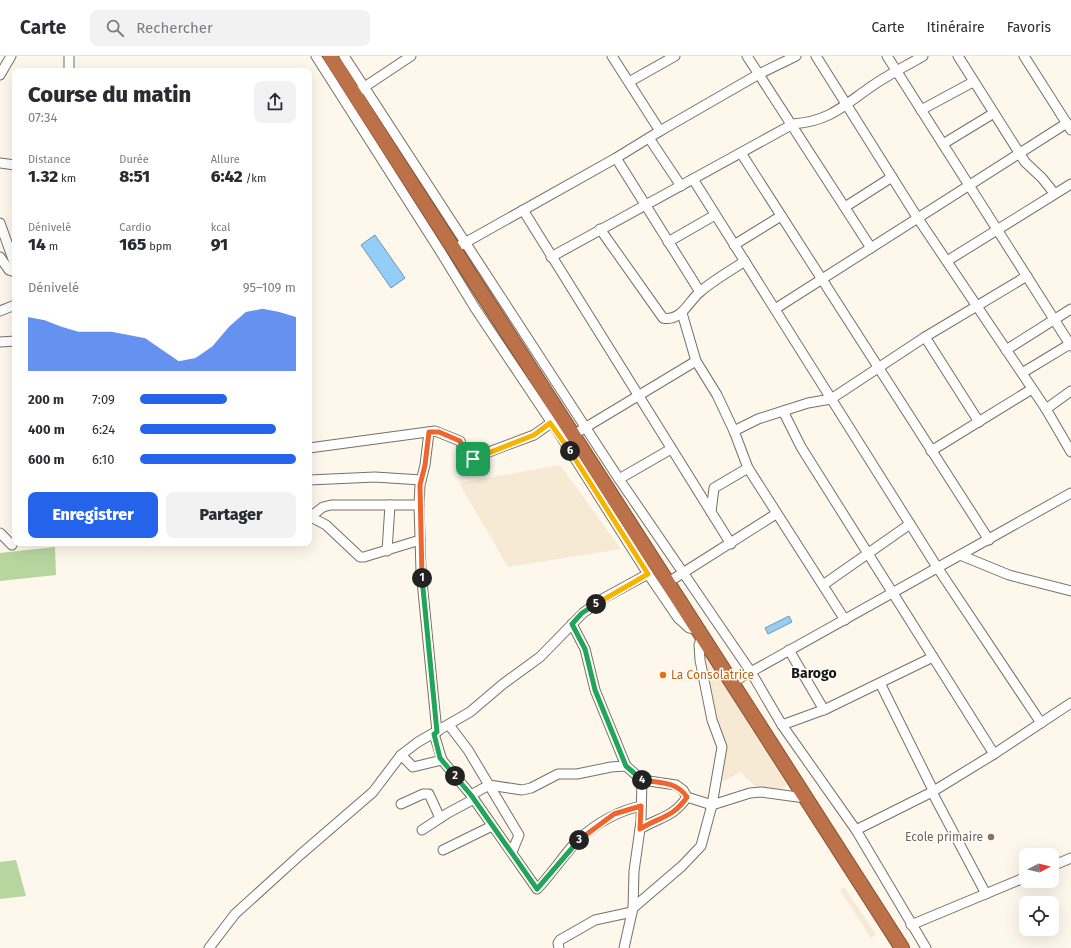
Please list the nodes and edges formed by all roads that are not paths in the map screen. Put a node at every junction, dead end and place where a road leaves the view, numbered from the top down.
1 (11, 56) edge
2 (69, 56) edge
3 (316, 56) edge
4 (330, 56) edge
5 (344, 56) edge
6 (411, 56) edge
7 (612, 56) edge
8 (675, 56) edge
9 (747, 56) edge
10 (796, 56) edge
11 (816, 56) edge
12 (887, 56) edge
13 (923, 56) edge
14 (958, 56) edge
15 (1024, 56) edge
16 (69, 68) edge
17 (1, 71) edge
18 (897, 72) junction
19 (759, 74) junction
20 (629, 82) junction
21 (973, 82) junction
22 (359, 90) junction
23 (847, 104) junction
24 (921, 110) junction
25 (994, 113) junction
26 (793, 124) junction
27 (1069, 126) edge
28 (660, 131) junction
29 (649, 138) junction
30 (943, 144) junction
31 (1019, 152) junction
32 (741, 153) junction
33 (616, 158) junction
34 (0, 163) edge
35 (12, 164) edge
36 (892, 177) junction
37 (693, 179) junction
38 (968, 184) junction
39 (1071, 184) edge
40 (681, 186) junction
41 (1054, 194) junction
42 (645, 205) junction
43 (845, 207) junction
44 (523, 210) junction
45 (716, 215) junction
46 (781, 216) junction
47 (917, 217) junction
48 (0, 223) edge
49 (997, 229) junction
50 (600, 230) junction
51 (668, 242) junction
52 (734, 245) junction
53 (460, 246) junction
54 (871, 248) junction
55 (0, 257) edge
56 (12, 257) edge
57 (551, 257) junction
58 (947, 261) junction
59 (745, 262) junction
60 (12, 271) edge
61 (1027, 276) junction
62 (821, 279) junction
63 (700, 292) junction
64 (12, 306) edge
65 (976, 306) junction
66 (1071, 308) edge
67 (774, 309) junction
68 (0, 311) edge
69 (682, 313) junction
70 (1054, 318) junction
71 (925, 337) junction
72 (12, 341) edge
73 (0, 342) edge
74 (1070, 345) edge
75 (1006, 350) junction
76 (696, 361) junction
77 (877, 368) junction
78 (1022, 373) junction
79 (1032, 389) junction
80 (1071, 391) edge
81 (638, 394) junction
82 (831, 399) junction
83 (1046, 409) junction
84 (783, 410) junction
85 (979, 422) junction
86 (550, 423) junction
87 (586, 426) junction
88 (734, 431) junction
89 (429, 432) junction
90 (573, 435) junction
91 (312, 448) edge
92 (671, 449) junction
93 (931, 451) junction
94 (1071, 452) edge
95 (748, 468) junction
96 (619, 479) junction
97 (312, 480) edge
98 (421, 480) junction
99 (1071, 493) edge
100 (419, 504) junction
101 (390, 505) junction
102 (711, 512) junction
103 (776, 514) junction
104 (312, 516) edge
105 (312, 518) edge
106 (910, 524) junction
107 (0, 533) edge
108 (420, 540) junction
109 (988, 540) junction
110 (731, 544) junction
111 (12, 545) dead end
112 (388, 551) junction
113 (869, 554) junction
114 (960, 555) junction
115 (937, 567) junction
116 (648, 574) junction
117 (683, 574) junction
118 (667, 583) junction
119 (823, 585) junction
120 (1071, 591) edge
121 (892, 594) junction
122 (845, 620) junction
123 (572, 624) junction
124 (700, 633) junction
125 (789, 650) junction
126 (933, 657) junction
127 (751, 672) junction
128 (731, 683) junction
129 (880, 683) junction
130 (1071, 703) edge
131 (824, 710) junction
132 (1041, 724) junction
133 (449, 725) junction
134 (782, 725) junction
135 (436, 733) junction
136 (994, 754) junction
137 (401, 755) junction
138 (442, 760) junction
139 (626, 766) junction
140 (642, 780) junction
141 (489, 785) junction
142 (933, 791) junction
143 (472, 797) junction
144 (687, 797) junction
145 (805, 798) junction
146 (402, 804) dead end
147 (712, 804) junction
148 (641, 806) junction
149 (440, 818) junction
150 (492, 826) junction
151 (640, 829) junction
152 (422, 830) dead end
153 (856, 830) junction
154 (443, 850) dead end
155 (512, 852) junction
156 (1071, 858) edge
157 (1059, 863) edge
158 (1019, 880) edge
159 (986, 894) junction
160 (632, 910) junction
161 (911, 925) junction
162 (209, 948) edge
163 (559, 948) edge
164 (624, 948) edge
165 (902, 948) edge
166 (926, 948) edge

1 - 17 street
2 - 16 street
3 - 86 street
4 - 22 highway
5 - 22 street
6 - 22 street
7 - 20 street
8 - 20 street
9 - 19 street
10 - 19 street
11 - 23 street
12 - 18 street
13 - 18 street
14 - 21 street
15 - 27 street
18 - 23 street
18 - 24 street
19 - 26 street
19 - 28 street
20 - 28 street
21 - 24 street
21 - 25 street
22 - 53 highway
23 - 26 street
23 - 36 street
24 - 30 street
25 - 30 street
25 - 31 street
26 - 32 street
26 - 43 street
27 - 31 street
28 - 29 street
29 - 33 street
29 - 40 street
30 - 38 street
31 - 38 street
31 - 41 street
32 - 37 street
32 - 46 street
33 - 42 street
33 - 44 street
34 - 35 street
36 - 43 street
36 - 47 street
37 - 40 street
37 - 45 street
38 - 47 street
38 - 49 street
39 - 41 street
40 - 42 street
41 - 49 street
42 - 50 street
42 - 51 street
43 - 54 street
44 - 53 street
44 - 57 street
45 - 51 street
45 - 52 street
46 - 52 street
46 - 62 street
47 - 54 street
47 - 58 street
48 - 56 street
49 - 58 street
49 - 61 street
50 - 57 street
50 - 69 street
51 - 63 street
52 - 59 street
53 - 87 street
53 - 90 highway
54 - 62 street
55 - 60 street
57 - 81 street
58 - 65 street
59 - 63 street
59 - 67 street
61 - 65 street
61 - 70 street
62 - 67 street
62 - 77 street
63 - 69 street
64 - 68 street
65 - 71 street
65 - 75 street
66 - 70 street
67 - 82 street
69 - 76 street
70 - 74 street
70 - 75 street
71 - 77 street
71 - 85 street
72 - 73 street
74 - 78 street
75 - 78 street
76 - 81 street
76 - 88 street
77 - 82 street
77 - 93 street
78 - 79 street
79 - 83 street
79 - 85 street
80 - 83 street
81 - 87 street
81 - 92 street
82 - 84 street
82 - 106 street
83 - 94 street
84 - 88 street
84 - 113 street
85 - 93 street
86 - 89 street
86 - 116 street
87 - 90 street
87 - 96 street
88 - 95 street
89 - 91 street
89 - 98 street
90 - 118 highway
92 - 96 street
92 - 102 street
93 - 109 street
95 - 102 street
95 - 103 street
96 - 117 street
97 - 98 street
98 - 100 street
99 - 109 street
100 - 101 street
100 - 108 street
101 - 104 street
101 - 112 street
102 - 110 street
103 - 110 street
103 - 119 street
105 - 112 street
106 - 113 street
106 - 115 street
107 - 111 street
108 - 112 street
108 - 135 street
109 - 114 street
110 - 117 street
113 - 119 street
113 - 121 street
114 - 115 street
114 - 120 street
115 - 121 street
115 - 132 street
116 - 123 street
116 - 124 street
117 - 118 street
117 - 127 street
118 - 124 highway
119 - 122 street
121 - 122 street
121 - 126 street
122 - 125 street
123 - 133 street
123 - 139 street
124 - 128 highway
124 - 147 street
125 - 127 street
125 - 131 street
126 - 129 street
126 - 136 street
127 - 128 street
127 - 134 street
128 - 145 highway
129 - 131 street
129 - 142 street
130 - 132 street
131 - 134 street
132 - 136 street
133 - 135 street
133 - 141 street
134 - 153 street
135 - 137 street
135 - 138 street
136 - 142 street
137 - 138 street
137 - 162 street
138 - 143 street
139 - 140 street
139 - 141 street
140 - 144 street
140 - 148 street
141 - 143 street
141 - 155 street
142 - 153 street
142 - 159 street
143 - 149 street
143 - 150 street
144 - 147 street
144 - 151 street
145 - 147 street
145 - 165 highway
146 - 149 street
147 - 160 street
148 - 151 street
148 - 155 street
149 - 152 street
150 - 154 street
150 - 155 street
151 - 160 street
153 - 161 street
156 - 157 street
158 - 159 street
159 - 161 street
160 - 163 street
160 - 164 street
161 - 166 street

